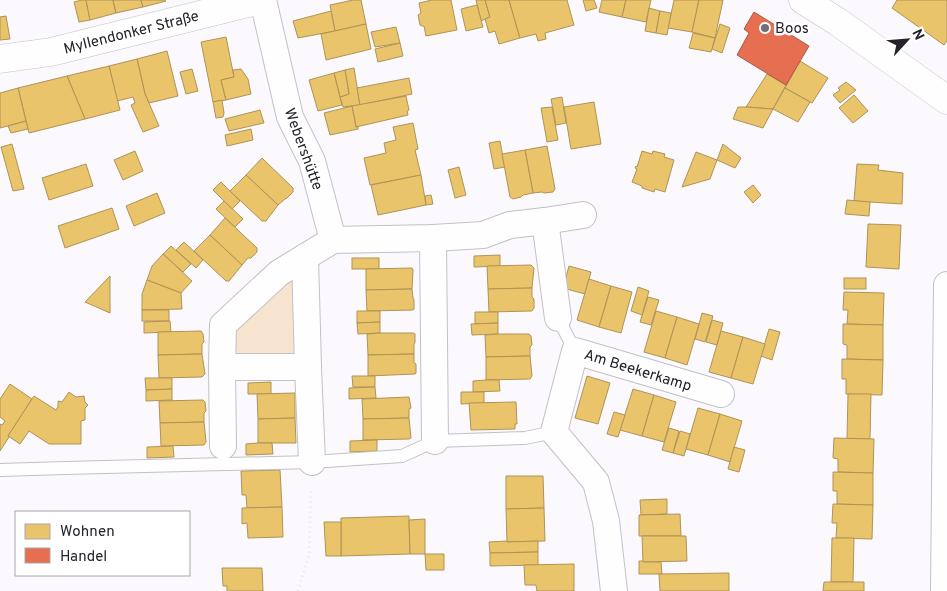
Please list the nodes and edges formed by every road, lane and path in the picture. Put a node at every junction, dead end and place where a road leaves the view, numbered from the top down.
1 (262, 0) edge
2 (804, 0) edge
3 (0, 59) edge
4 (947, 100) edge
5 (583, 215) dead end
6 (545, 221) junction
7 (433, 238) junction
8 (333, 240) junction
9 (305, 257) junction
10 (947, 285) edge
11 (558, 318) joint
12 (575, 351) junction
13 (222, 367) junction
14 (308, 367) junction
15 (721, 394) dead end
16 (554, 432) junction
17 (435, 441) junction
18 (223, 446) dead end
19 (312, 462) junction
20 (0, 470) edge
21 (946, 520) edge
22 (298, 591) edge
23 (614, 591) edge
24 (944, 591) edge

1 - 3 street, Myllendonker Straße
1 - 8 street, Webershütte
2 - 4 street
5 - 6 street
6 - 7 street
6 - 11 street
7 - 8 street
7 - 17 street
8 - 9 street
9 - 13 street
9 - 14 street
10 - 21 street
11 - 12 lane
12 - 15 street, Am Beekerkamp
12 - 16 street, Am Beekerkamp
13 - 14 street
13 - 18 street
14 - 19 street
16 - 17 lane
16 - 23 street
17 - 19 lane
19 - 20 lane
19 - 22 path
21 - 24 street

